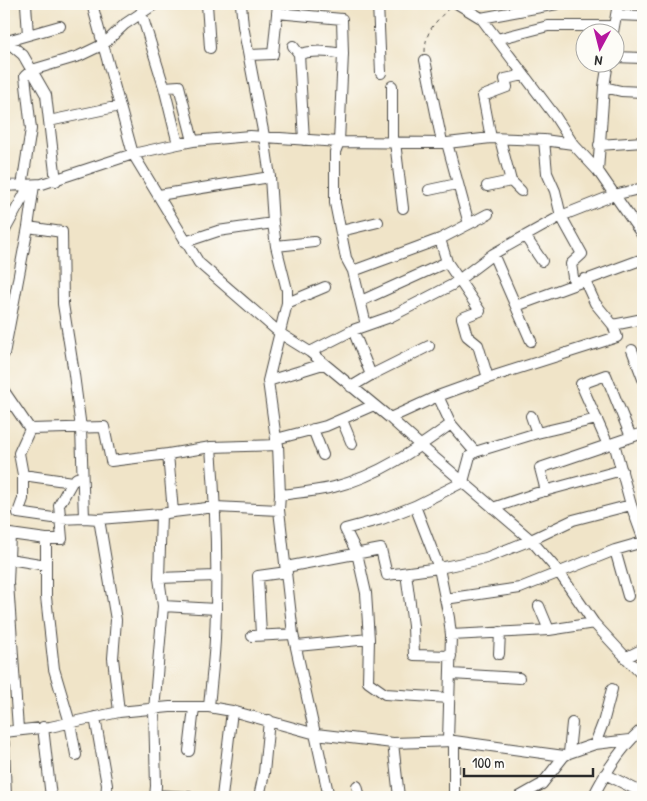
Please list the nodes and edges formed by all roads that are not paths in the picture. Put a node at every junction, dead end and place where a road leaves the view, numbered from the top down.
1 (26, 4) edge
2 (92, 4) edge
3 (155, 4) edge
4 (207, 4) edge
5 (241, 4) edge
6 (378, 4) edge
7 (458, 4) edge
8 (557, 4) edge
9 (618, 4) edge
10 (278, 8) edge
11 (141, 12) junction
12 (616, 15) junction
13 (643, 16) edge
14 (481, 18) junction
15 (615, 22) edge
16 (60, 26) dead end
17 (574, 28) edge
18 (28, 35) junction
19 (497, 39) junction
20 (5, 40) edge
21 (104, 44) junction
22 (210, 48) dead end
23 (249, 54) junction
24 (343, 54) junction
25 (624, 57) edge
26 (643, 58) edge
27 (425, 60) road end
28 (32, 70) junction
29 (606, 72) edge
30 (381, 73) dead end
31 (524, 75) junction
32 (392, 86) dead end
33 (164, 87) junction
34 (604, 87) junction
35 (643, 92) edge
36 (120, 106) junction
37 (49, 121) junction
38 (264, 136) junction
39 (496, 138) junction
40 (304, 140) junction
41 (544, 140) junction
42 (193, 141) junction
43 (339, 142) junction
44 (393, 142) junction
45 (643, 142) edge
46 (445, 143) junction
47 (178, 144) junction
48 (573, 144) junction
49 (599, 145) junction
50 (133, 154) junction
51 (598, 171) junction
52 (270, 177) junction
53 (511, 180) junction
54 (56, 181) junction
55 (457, 184) junction
56 (28, 185) junction
57 (4, 186) edge
58 (487, 186) dead end
59 (643, 188) edge
60 (430, 190) dead end
61 (522, 191) dead end
62 (159, 195) junction
63 (614, 195) junction
64 (403, 208) dead end
65 (488, 214) dead end
66 (561, 216) junction
67 (378, 222) dead end
68 (273, 223) junction
69 (469, 224) junction
70 (28, 227) junction
71 (341, 231) junction
72 (4, 232) edge
73 (643, 234) edge
74 (525, 236) junction
75 (440, 239) junction
76 (185, 242) junction
77 (314, 242) dead end
78 (276, 246) junction
79 (493, 254) junction
80 (643, 259) edge
81 (542, 261) dead end
82 (447, 262) junction
83 (353, 271) junction
84 (459, 279) junction
85 (579, 282) junction
86 (325, 287) dead end
87 (361, 301) junction
88 (287, 303) junction
89 (516, 306) junction
90 (643, 319) edge
91 (366, 325) junction
92 (613, 325) junction
93 (353, 330) junction
94 (280, 334) junction
95 (531, 341) dead end
96 (428, 346) dead end
97 (632, 350) dead end
98 (310, 352) junction
99 (4, 354) edge
100 (323, 364) junction
101 (371, 375) junction
102 (488, 378) junction
103 (643, 379) edge
104 (268, 380) junction
105 (351, 387) junction
106 (4, 391) edge
107 (438, 396) junction
108 (374, 405) junction
109 (532, 416) dead end
110 (390, 418) junction
111 (598, 419) junction
112 (342, 420) junction
113 (451, 424) junction
114 (81, 428) junction
115 (30, 429) junction
116 (314, 429) junction
117 (537, 433) junction
118 (643, 433) edge
119 (631, 437) junction
120 (277, 442) junction
121 (352, 444) dead end
122 (611, 444) junction
123 (421, 446) junction
124 (211, 447) junction
125 (475, 452) junction
126 (168, 454) junction
127 (323, 455) dead end
128 (622, 470) junction
129 (23, 475) junction
130 (82, 475) junction
131 (72, 482) junction
132 (463, 482) junction
133 (546, 491) junction
134 (280, 495) junction
135 (631, 505) junction
136 (415, 506) junction
137 (215, 507) junction
138 (493, 508) junction
139 (279, 510) junction
140 (173, 512) junction
141 (161, 514) junction
142 (84, 518) junction
143 (60, 519) junction
144 (100, 519) junction
145 (7, 534) edge
146 (46, 539) junction
147 (531, 540) junction
148 (643, 540) edge
149 (615, 550) junction
150 (357, 553) junction
151 (9, 559) junction
152 (46, 565) junction
153 (439, 568) junction
154 (286, 569) junction
155 (558, 572) junction
156 (406, 573) junction
157 (216, 576) junction
158 (159, 578) junction
159 (628, 596) dead end
160 (445, 599) junction
161 (163, 606) junction
162 (539, 606) dead end
163 (216, 609) junction
164 (594, 623) junction
165 (548, 630) junction
166 (500, 632) junction
167 (293, 634) junction
168 (451, 635) junction
169 (369, 639) junction
170 (297, 646) junction
171 (643, 649) edge
172 (499, 654) dead end
173 (451, 656) junction
174 (625, 658) junction
175 (451, 674) junction
176 (643, 676) edge
177 (519, 678) dead end
178 (612, 689) dead end
179 (449, 698) junction
180 (210, 707) junction
181 (194, 708) junction
182 (154, 710) junction
183 (232, 711) junction
184 (119, 712) junction
185 (95, 717) junction
186 (269, 720) junction
187 (70, 723) junction
188 (572, 723) dead end
189 (43, 728) junction
190 (643, 728) edge
191 (18, 729) junction
192 (4, 732) edge
193 (316, 734) junction
194 (630, 740) junction
195 (451, 741) junction
196 (4, 743) edge
197 (393, 743) junction
198 (595, 744) junction
199 (189, 751) dead end
200 (76, 755) dead end
201 (566, 755) junction
202 (605, 774) junction
203 (542, 784) junction
204 (357, 786) dead end
205 (643, 792) edge
206 (631, 793) edge
207 (155, 796) edge
208 (6, 797) edge
209 (51, 797) edge
210 (106, 797) edge
211 (189, 797) edge
212 (222, 797) edge
213 (259, 797) edge
214 (329, 797) edge
215 (360, 797) edge
216 (400, 797) edge
217 (454, 797) edge
218 (519, 797) edge
219 (538, 797) edge
220 (594, 797) edge

1 - 18 street
2 - 21 street
3 - 11 street
4 - 22 street
5 - 23 street
6 - 30 street
7 - 14 street
8 - 14 street
9 - 12 street
10 - 23 street
10 - 24 street
11 - 21 street
11 - 33 street
12 - 13 street
12 - 15 street
14 - 19 street
16 - 18 street
17 - 19 street
18 - 20 street
19 - 31 street
20 - 28 street
21 - 28 street
21 - 36 street
23 - 38 street
24 - 40 street
24 - 43 street
25 - 26 street
27 - 46 street
28 - 37 street
28 - 56 street
29 - 34 street
31 - 39 street
31 - 48 street
32 - 44 street
33 - 42 street
33 - 47 street
34 - 35 street
34 - 49 street
36 - 37 street
36 - 50 street
37 - 54 street
38 - 40 street
38 - 42 street
38 - 52 street
39 - 41 street
39 - 46 street
39 - 53 street
40 - 43 street
41 - 48 street
41 - 66 street
42 - 47 street
43 - 44 street
43 - 71 street
44 - 46 street
44 - 64 street
45 - 49 street
46 - 55 street
47 - 50 street
48 - 51 street
49 - 51 street
50 - 54 street
50 - 62 street
51 - 63 street
52 - 62 street
52 - 68 street
53 - 58 street
53 - 61 street
54 - 56 street
55 - 60 street
55 - 69 street
56 - 57 street
56 - 70 street
56 - 72 street
59 - 63 street
62 - 76 street
63 - 66 street
63 - 73 street
65 - 69 street
66 - 74 street
66 - 85 street
67 - 71 street
68 - 76 street
68 - 78 street
69 - 75 street
70 - 99 street
70 - 114 street
71 - 83 street
74 - 79 street
74 - 81 street
75 - 82 street
75 - 83 street
76 - 94 street
77 - 78 street
78 - 88 street
79 - 84 street
79 - 89 street
80 - 85 street
82 - 84 street
82 - 87 street
83 - 87 street
84 - 91 street
84 - 102 street
85 - 89 street
85 - 92 street
86 - 88 street
87 - 91 street
88 - 94 street
89 - 95 street
90 - 92 street
91 - 93 street
92 - 102 street
93 - 98 street
93 - 101 street
94 - 98 street
94 - 104 street
96 - 101 street
97 - 103 street
98 - 100 street
100 - 104 street
100 - 105 street
101 - 105 street
102 - 107 street
104 - 120 street
105 - 108 street
106 - 115 street
107 - 110 street
107 - 113 street
108 - 110 street
108 - 112 street
109 - 117 street
110 - 123 street
111 - 117 street
111 - 119 street
111 - 122 street
112 - 116 street
112 - 121 street
113 - 123 street
113 - 125 street
114 - 115 street
114 - 126 street
114 - 130 street
115 - 129 street
116 - 120 street
116 - 127 street
117 - 125 street
118 - 119 street
119 - 122 street
120 - 124 street
120 - 134 street
122 - 128 street
122 - 133 street
123 - 132 street
123 - 134 street
124 - 126 street
124 - 137 street
125 - 132 street
126 - 140 street
128 - 133 street
128 - 135 street
129 - 131 street
129 - 143 street
130 - 131 street
130 - 142 street
131 - 143 street
132 - 136 street
132 - 138 street
133 - 138 street
134 - 139 street
135 - 147 street
135 - 148 street
136 - 150 street
136 - 153 street
137 - 139 street
137 - 140 street
137 - 157 street
138 - 147 street
139 - 154 street
140 - 141 street
141 - 144 street
141 - 158 street
142 - 143 street
142 - 144 street
143 - 146 street
144 - 184 street
145 - 146 street
145 - 151 street
146 - 152 street
147 - 153 street
147 - 155 street
148 - 149 street
149 - 155 street
149 - 159 street
150 - 154 street
150 - 156 street
150 - 169 street
151 - 152 street
151 - 191 street
152 - 187 street
153 - 156 street
153 - 160 street
154 - 167 street
154 - 167 street
155 - 160 street
155 - 164 street
156 - 173 street
157 - 158 street
157 - 163 street
158 - 161 street
160 - 168 street
161 - 163 street
161 - 182 street
162 - 165 street
163 - 180 street
164 - 165 street
164 - 174 street
165 - 166 street
166 - 168 street
166 - 172 street
167 - 170 street
168 - 173 street
169 - 170 street
169 - 179 street
170 - 193 street
171 - 174 street
173 - 175 street
174 - 176 street
175 - 177 street
175 - 179 street
178 - 198 street
179 - 195 street
180 - 181 street
180 - 183 street
181 - 182 street
181 - 199 street
182 - 184 street
182 - 207 street
183 - 186 street
183 - 212 street
184 - 185 street
185 - 187 street
185 - 210 street
186 - 193 street
186 - 213 street
187 - 189 street
187 - 200 street
188 - 201 street
189 - 191 street
189 - 209 street
190 - 194 street
191 - 192 street
193 - 197 street
193 - 214 street
194 - 198 street
194 - 202 street
195 - 197 street
195 - 201 street
195 - 217 street
196 - 208 street
197 - 216 street
198 - 201 street
201 - 203 street
202 - 206 street
202 - 220 street
203 - 218 street
203 - 219 street
204 - 215 street
205 - 206 street
207 - 211 street

